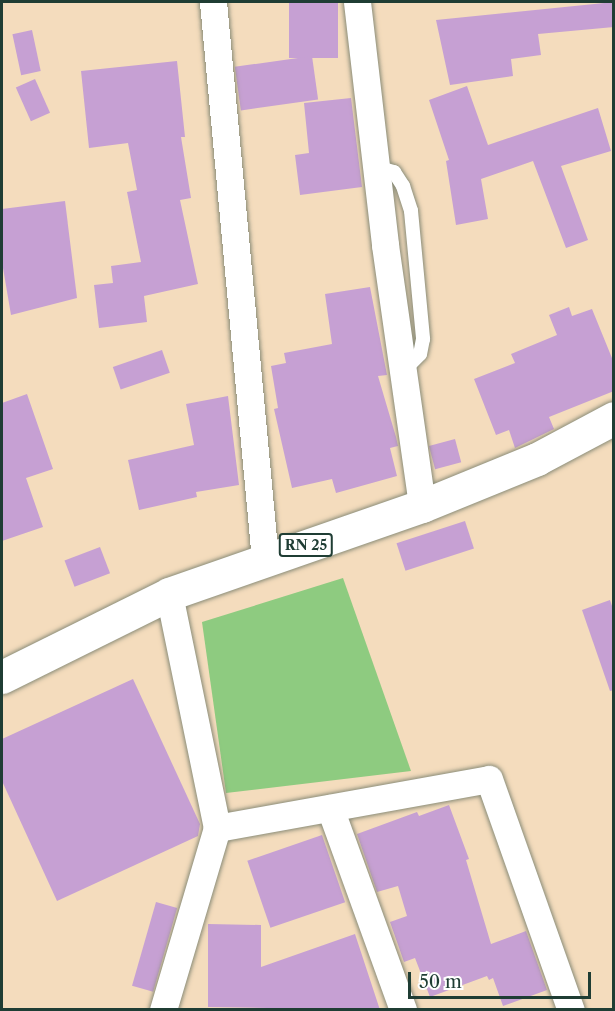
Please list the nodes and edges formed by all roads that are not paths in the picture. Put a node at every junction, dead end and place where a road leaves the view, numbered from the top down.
1 (213, 2) edge
2 (357, 2) edge
3 (614, 418) edge
4 (422, 506) junction
5 (266, 559) junction
6 (169, 594) junction
7 (2, 677) edge
8 (330, 808) junction
9 (217, 828) junction
10 (163, 1010) edge
11 (403, 1010) edge
12 (571, 1010) edge

1 - 5 street
2 - 4 street
3 - 4 main road, RN 25
4 - 5 main road, RN 25
5 - 6 main road, RN 25
6 - 7 main road, RN 25
6 - 9 street
8 - 9 street
8 - 11 street
8 - 12 street
9 - 10 street

